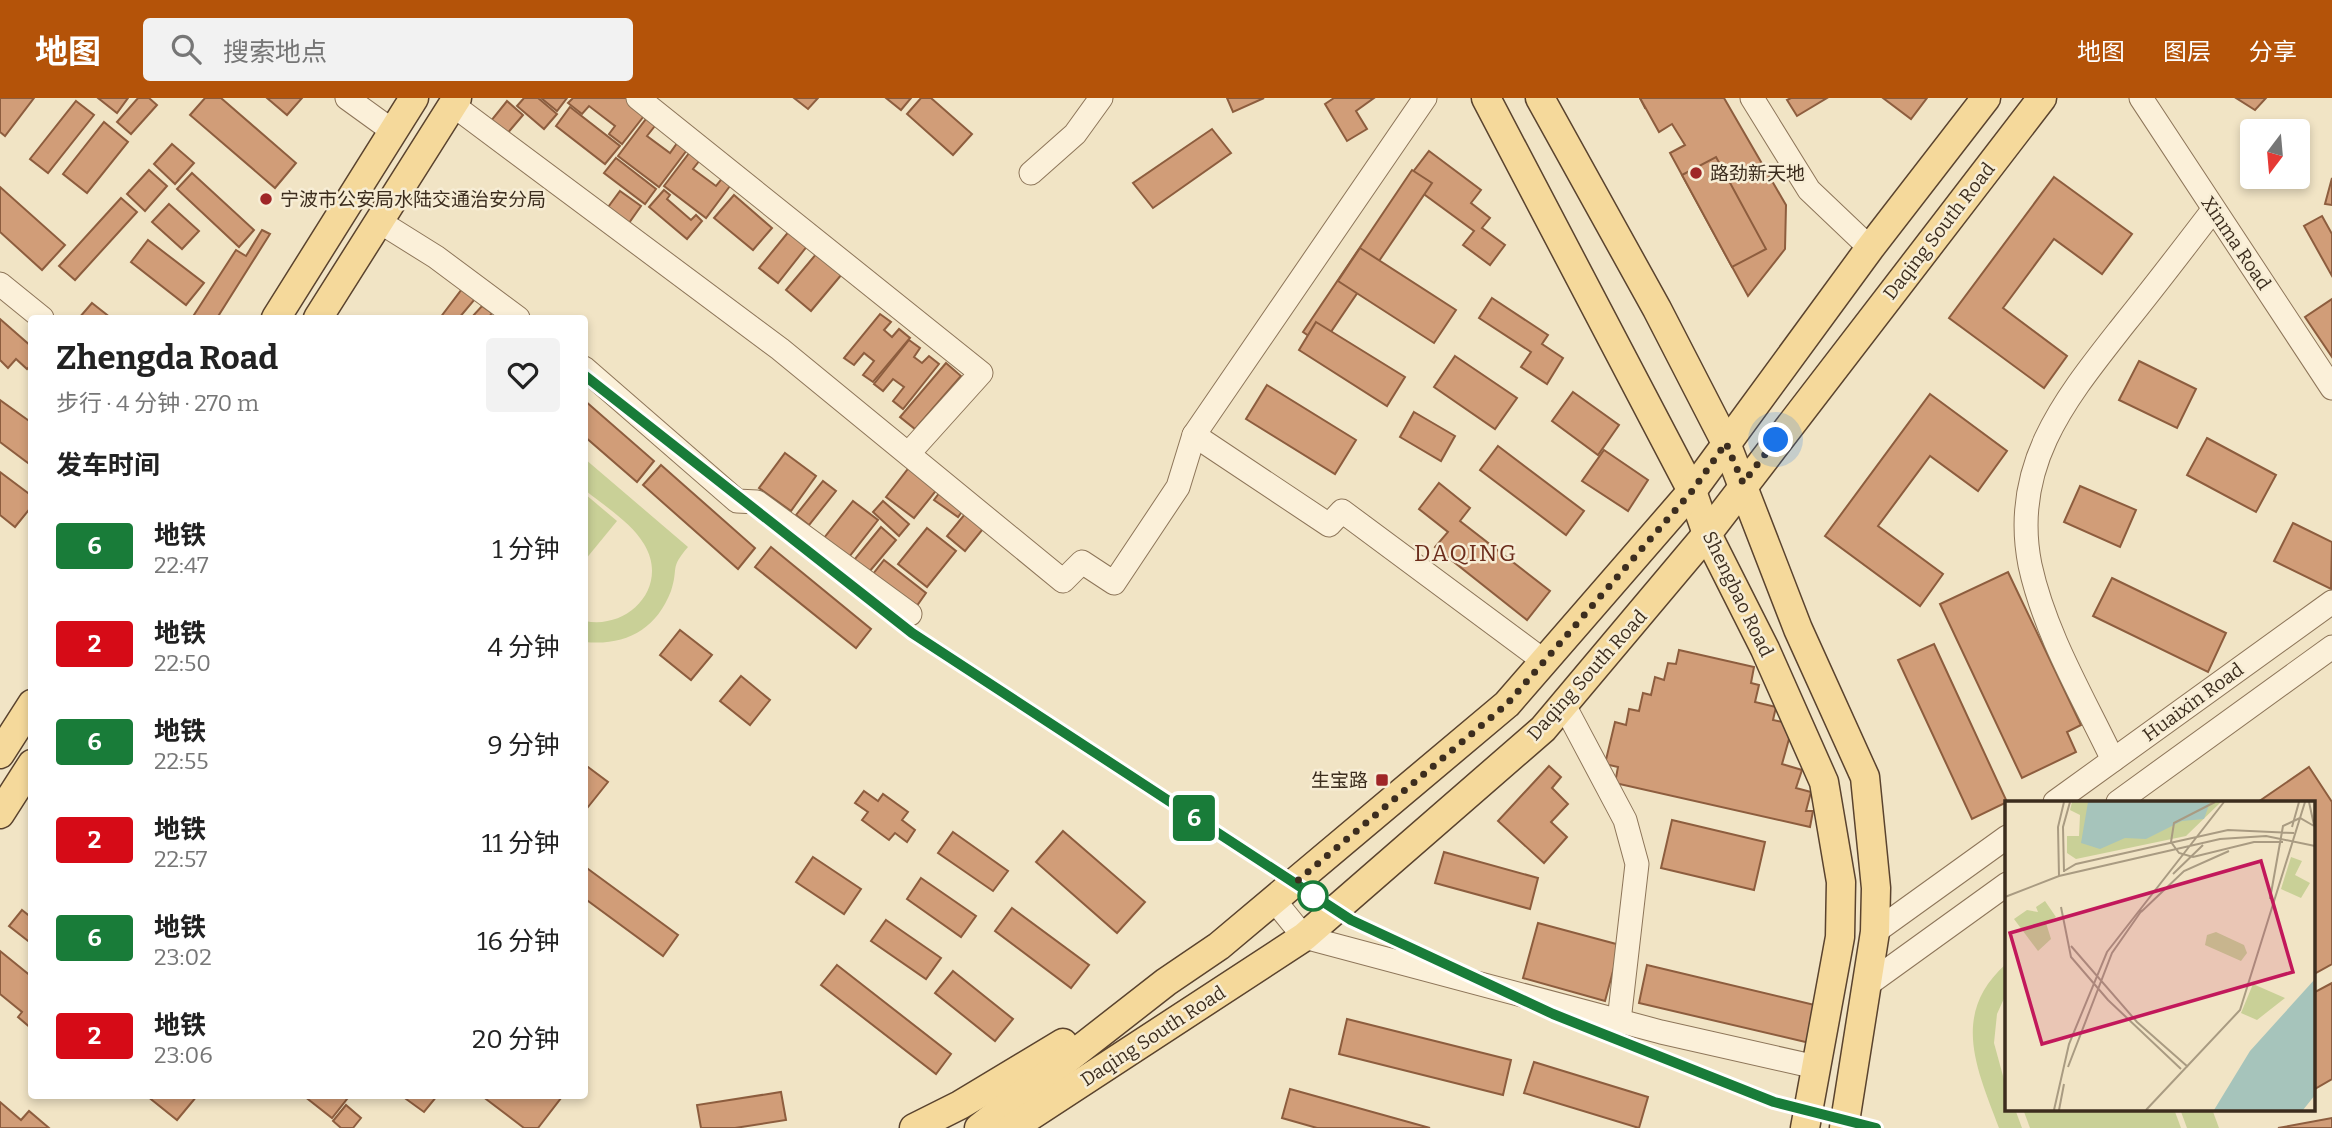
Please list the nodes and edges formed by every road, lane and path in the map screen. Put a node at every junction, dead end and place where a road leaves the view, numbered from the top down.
1 (347, 98) edge
2 (414, 98) edge
3 (638, 98) edge
4 (1101, 98) edge
5 (1425, 98) edge
6 (1486, 98) edge
7 (1539, 98) edge
8 (1752, 98) edge
9 (1986, 98) edge
10 (2042, 98) edge
11 (2141, 98) edge
12 (455, 102) edge
13 (394, 132) junction
14 (1031, 173) dead end
15 (2213, 210) junction
16 (380, 222) junction
17 (1870, 248) junction
18 (0, 284) edge
19 (38, 315) edge
20 (278, 315) edge
21 (320, 315) edge
22 (515, 315) edge
23 (588, 371) edge
24 (2332, 388) edge
25 (1194, 435) junction
26 (1726, 443) junction
27 (909, 453) junction
28 (1743, 483) junction
29 (1692, 491) junction
30 (1707, 534) junction
31 (2332, 602) edge
32 (910, 614) dead end
33 (2332, 647) edge
34 (1544, 662) junction
35 (1564, 705) junction
36 (28, 711) edge
37 (0, 754) edge
38 (2113, 760) junction
39 (25, 775) edge
40 (2057, 801) edge
41 (2121, 801) edge
42 (0, 814) edge
43 (0, 835) edge
44 (2005, 838) edge
45 (2005, 885) edge
46 (1275, 900) junction
47 (1875, 932) junction
48 (1304, 937) junction
49 (1166, 982) junction
50 (1867, 985) junction
51 (1619, 1021) junction
52 (1816, 1067) junction
53 (914, 1128) edge
54 (979, 1128) edge
55 (1013, 1128) edge
56 (1805, 1128) edge
57 (1844, 1128) edge

1 - 13 street
2 - 13 main road
3 - 27 street
4 - 14 street
5 - 25 street
6 - 29 main road, Shengbao Road
7 - 26 main road, Shengbao Road
8 - 17 street
9 - 17 main road, Daqing South Road
10 - 28 main road, Daqing South Road
11 - 15 street, Xinma Road
12 - 16 main road
12 - 27 street
13 - 20 main road
15 - 24 street, Xinma Road
15 - 38 street
16 - 21 main road
16 - 22 street
17 - 26 main road, Daqing South Road
18 - 19 street
23 - 32 street
25 - 27 street
25 - 34 street
26 - 28 main road, Shengbao Road
26 - 29 main road, Daqing South Road
28 - 30 main road, Daqing South Road
28 - 47 main road, Shengbao Road
29 - 30 main road, Shengbao Road
29 - 34 main road, Daqing South Road
30 - 35 main road, Daqing South Road
30 - 52 main road, Shengbao Road
31 - 38 street, Huaixin Road
33 - 41 street, Huaixin Road
34 - 46 main road, Daqing South Road
35 - 48 main road, Daqing South Road
35 - 51 street
36 - 37 main road
38 - 40 street, Huaixin Road
39 - 42 main road
39 - 43 main road
44 - 47 street
45 - 50 street
46 - 48 street
46 - 49 main road, Daqing South Road
47 - 50 main road, Shengbao Road
48 - 51 street
48 - 55 main road, Daqing South Road
49 - 53 main road
49 - 54 main road, Daqing South Road
50 - 57 main road, Shengbao Road
51 - 52 street
52 - 56 main road, Shengbao Road

